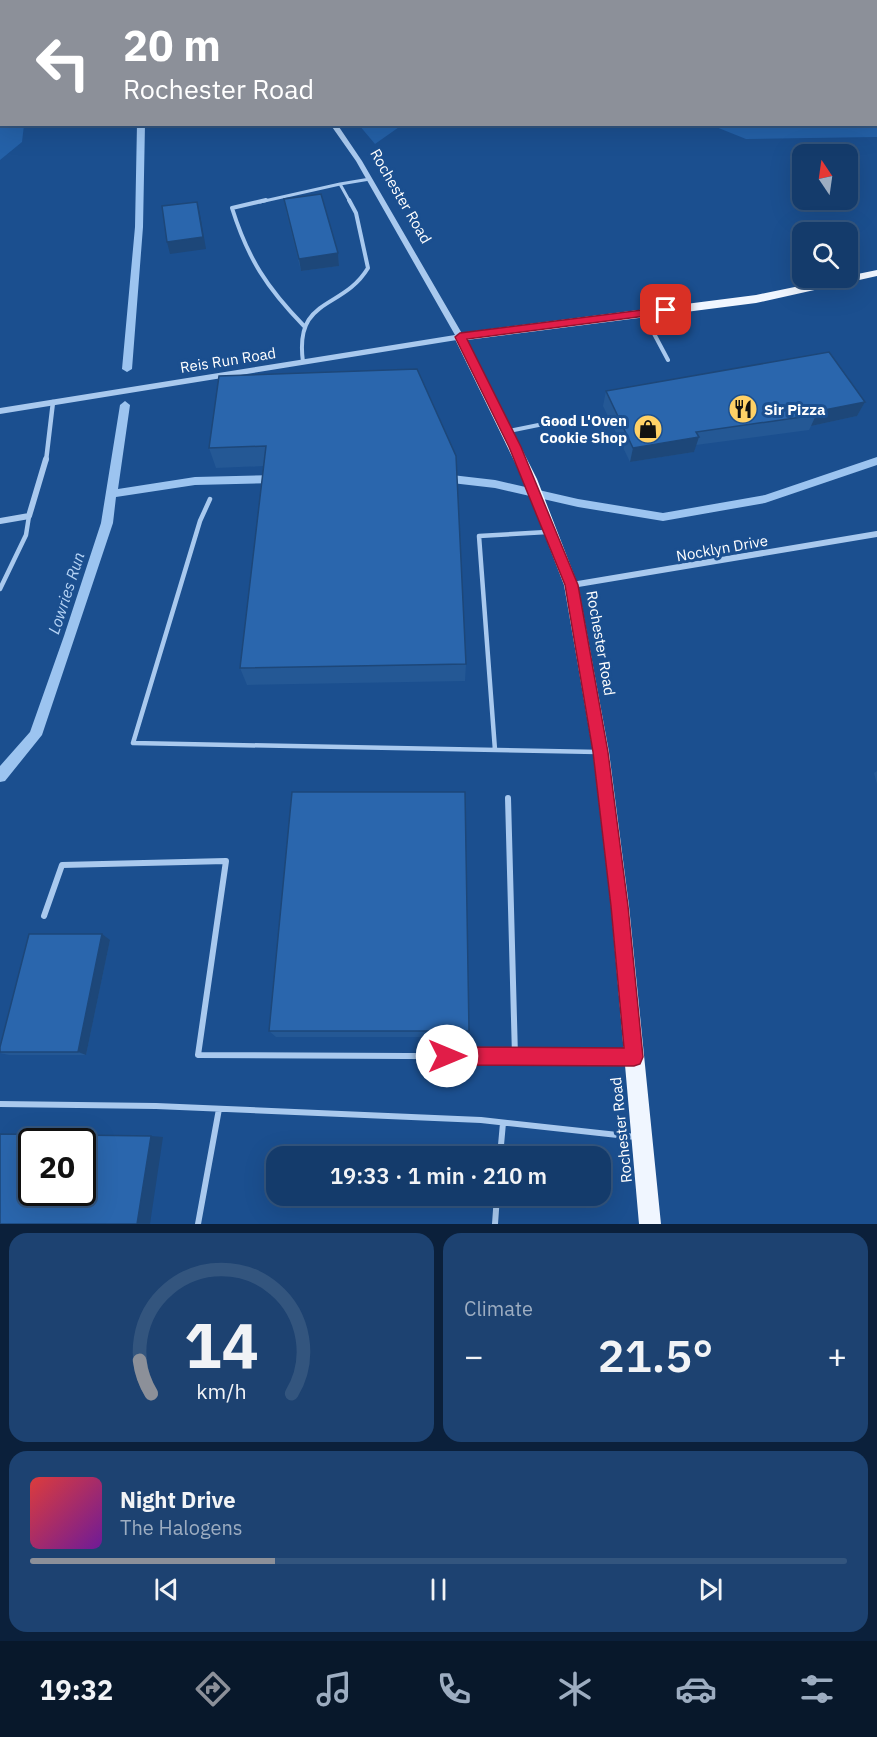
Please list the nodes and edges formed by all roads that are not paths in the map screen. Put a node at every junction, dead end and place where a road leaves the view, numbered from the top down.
1 (334, 126) edge
2 (370, 179) junction
3 (340, 184) junction
4 (877, 273) edge
5 (643, 313) junction
6 (304, 326) junction
7 (460, 337) junction
8 (668, 360) dead end
9 (303, 362) junction
10 (53, 402) junction
11 (0, 411) edge
12 (568, 419) dead end
13 (508, 431) junction
14 (210, 499) dead end
15 (29, 516) junction
16 (0, 521) edge
17 (550, 532) junction
18 (877, 534) edge
19 (571, 585) junction
20 (0, 589) edge
21 (495, 750) junction
22 (601, 752) junction
23 (508, 798) dead end
24 (44, 916) dead end
25 (515, 1056) junction
26 (634, 1057) junction
27 (0, 1104) edge
28 (219, 1109) junction
29 (502, 1123) junction
30 (642, 1138) junction
31 (501, 1146) edge
32 (496, 1206) edge
33 (198, 1224) edge
34 (495, 1224) edge
35 (650, 1224) edge

1 - 2 street, Rochester Road
2 - 3 lane
2 - 7 street, Rochester Road
3 - 6 lane
3 - 6 lane
4 - 5 main road
5 - 7 main road
5 - 8 lane
6 - 9 lane
7 - 9 street, Reis Run Road
7 - 13 main road, Rochester Road
9 - 10 street, Reis Run Road
10 - 11 street, Reis Run Road
10 - 15 street
12 - 13 lane
13 - 17 main road, Rochester Road
14 - 21 lane
15 - 16 street
15 - 20 lane
17 - 19 main road, Rochester Road
17 - 21 lane
18 - 19 street, Nocklyn Drive
19 - 22 main road, Rochester Road
21 - 22 lane
22 - 26 main road, Rochester Road
23 - 25 lane
24 - 25 lane
25 - 26 lane
26 - 30 main road, Rochester Road
27 - 28 lane
28 - 29 lane
28 - 33 lane
29 - 30 lane
29 - 31 lane
30 - 35 main road, Rochester Road
32 - 34 lane

